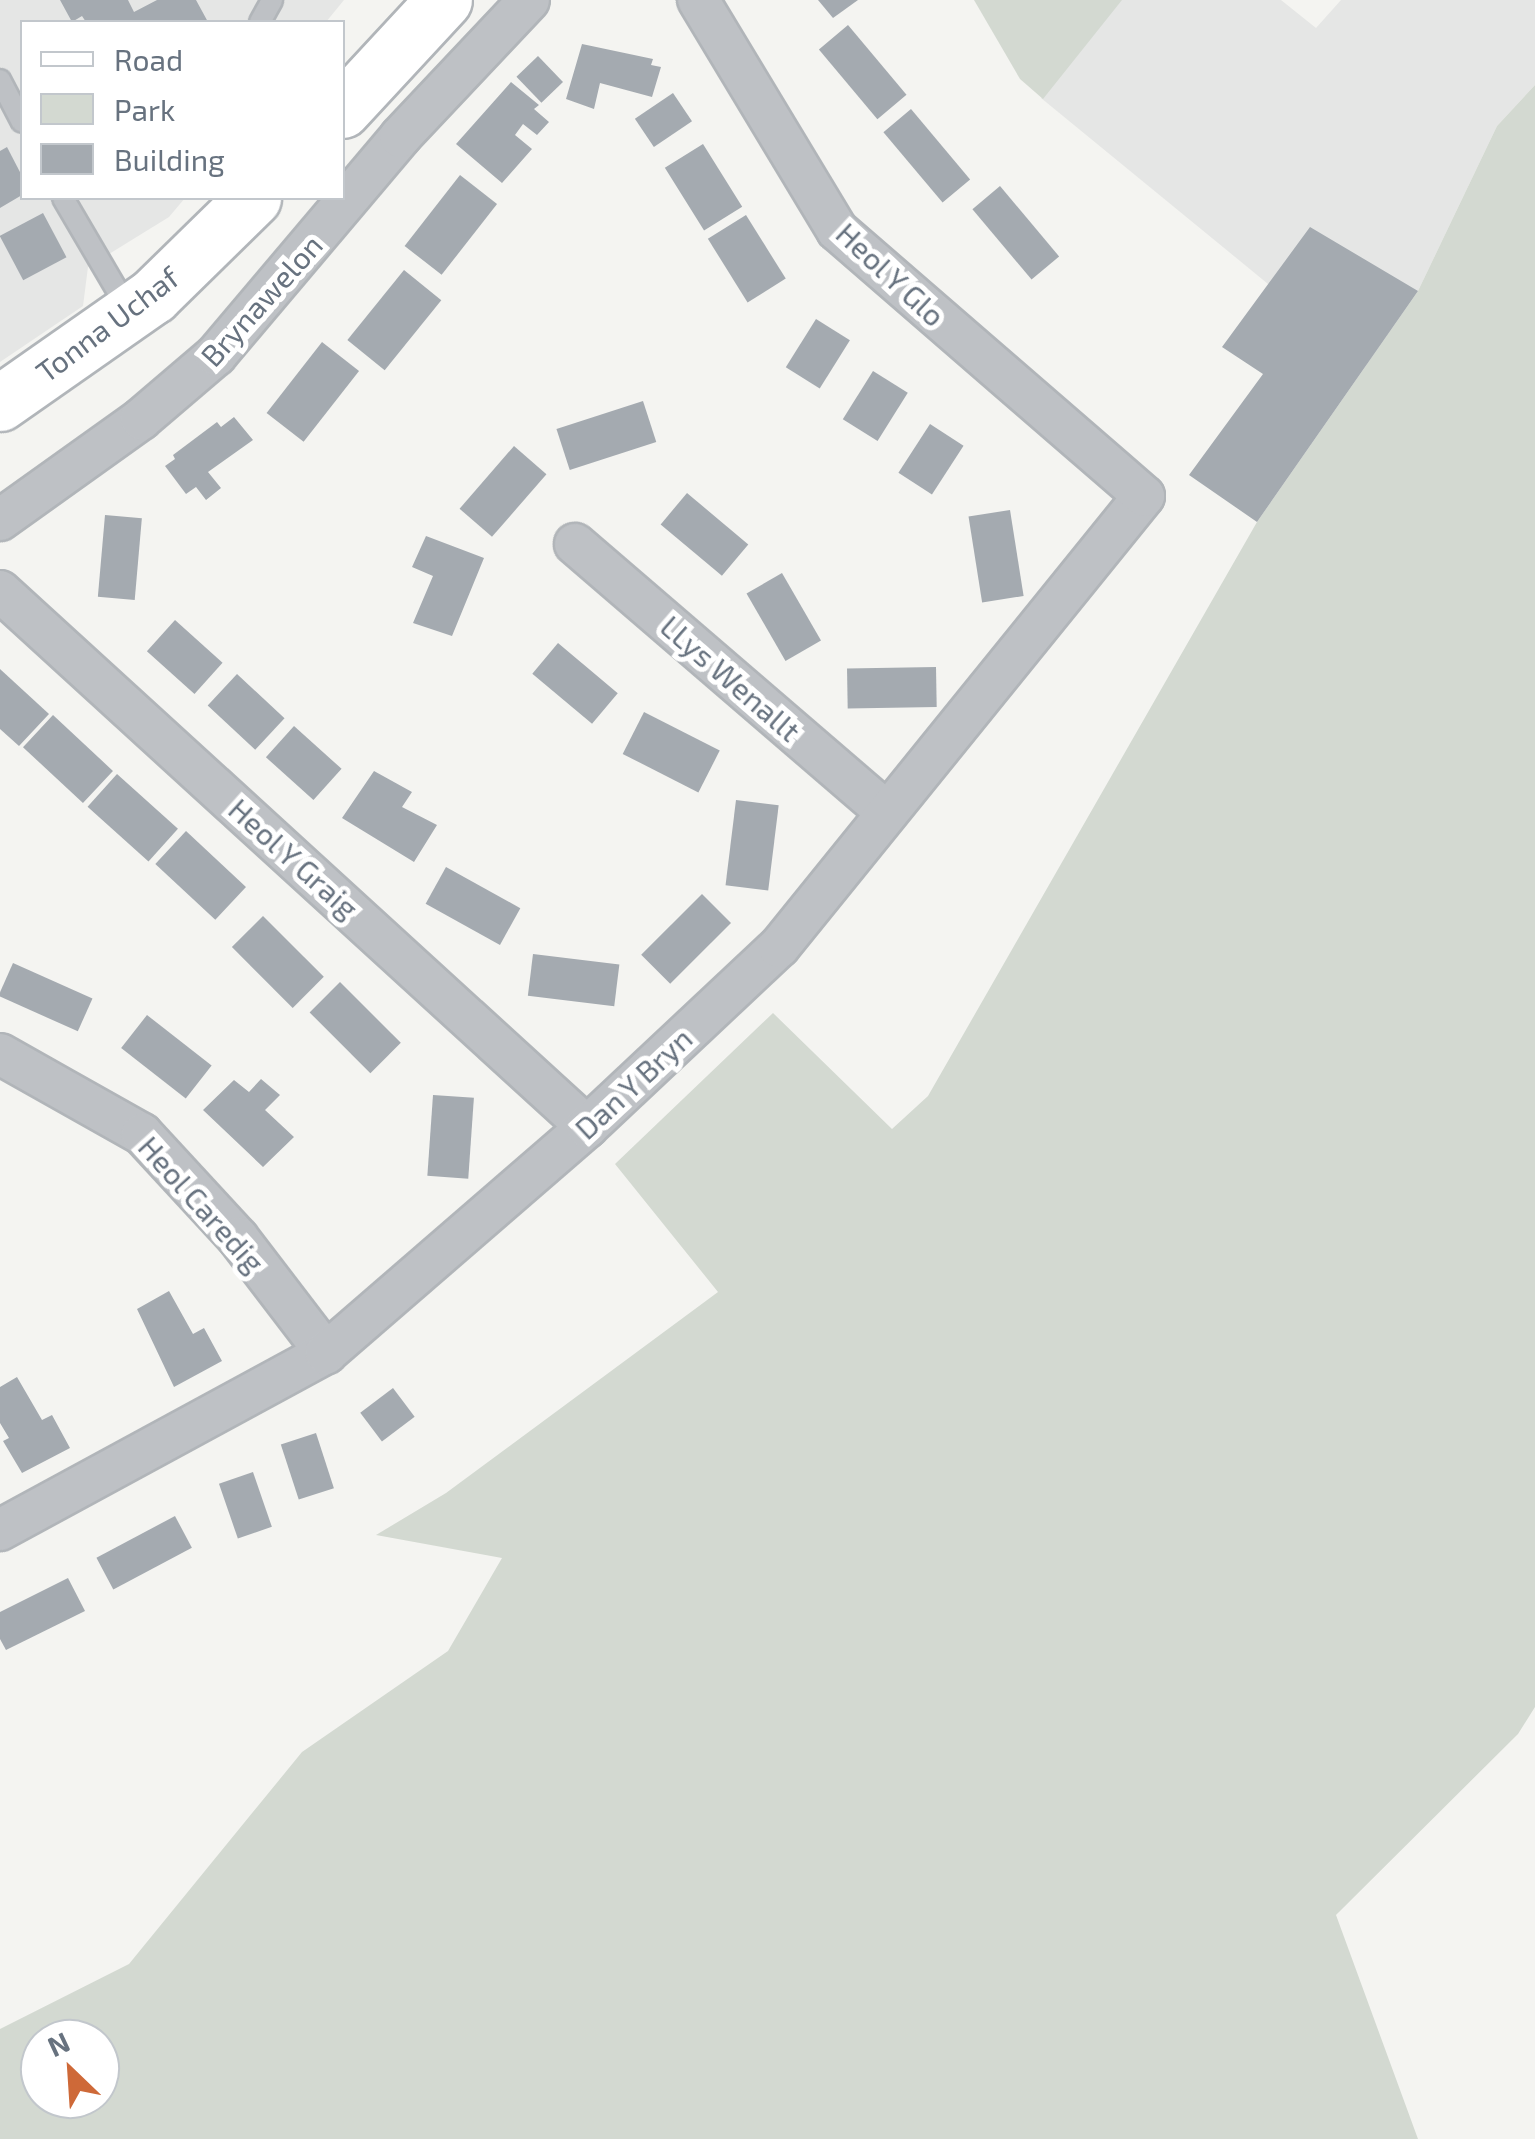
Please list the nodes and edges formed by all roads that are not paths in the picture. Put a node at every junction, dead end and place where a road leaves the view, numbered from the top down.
1 (529, 0) edge
2 (698, 0) edge
3 (428, 10) edge
4 (0, 80) edge
5 (345, 107) edge
6 (20, 118) edge
7 (69, 200) edge
8 (252, 200) edge
9 (130, 312) junction
10 (0, 403) edge
11 (1144, 496) joint
12 (0, 520) edge
13 (575, 544) dead end
14 (0, 591) edge
15 (888, 812) junction
16 (0, 1054) edge
17 (587, 1126) junction
18 (326, 1353) junction
19 (0, 1530) edge

1 - 12 street, Brynawelon
2 - 11 street, Heol Y Glo
3 - 5 main road
4 - 6 lane
7 - 9 lane
8 - 9 main road, Tonna Uchaf
9 - 10 main road, Tonna Uchaf
11 - 15 street, Dan Y Bryn
13 - 15 street, LLys Wenallt
14 - 17 street, Heol Y Graig
15 - 17 street, Dan Y Bryn
16 - 18 street, Heol Caredig
17 - 18 street, Dan Y Bryn
18 - 19 street, Dan Y Bryn

